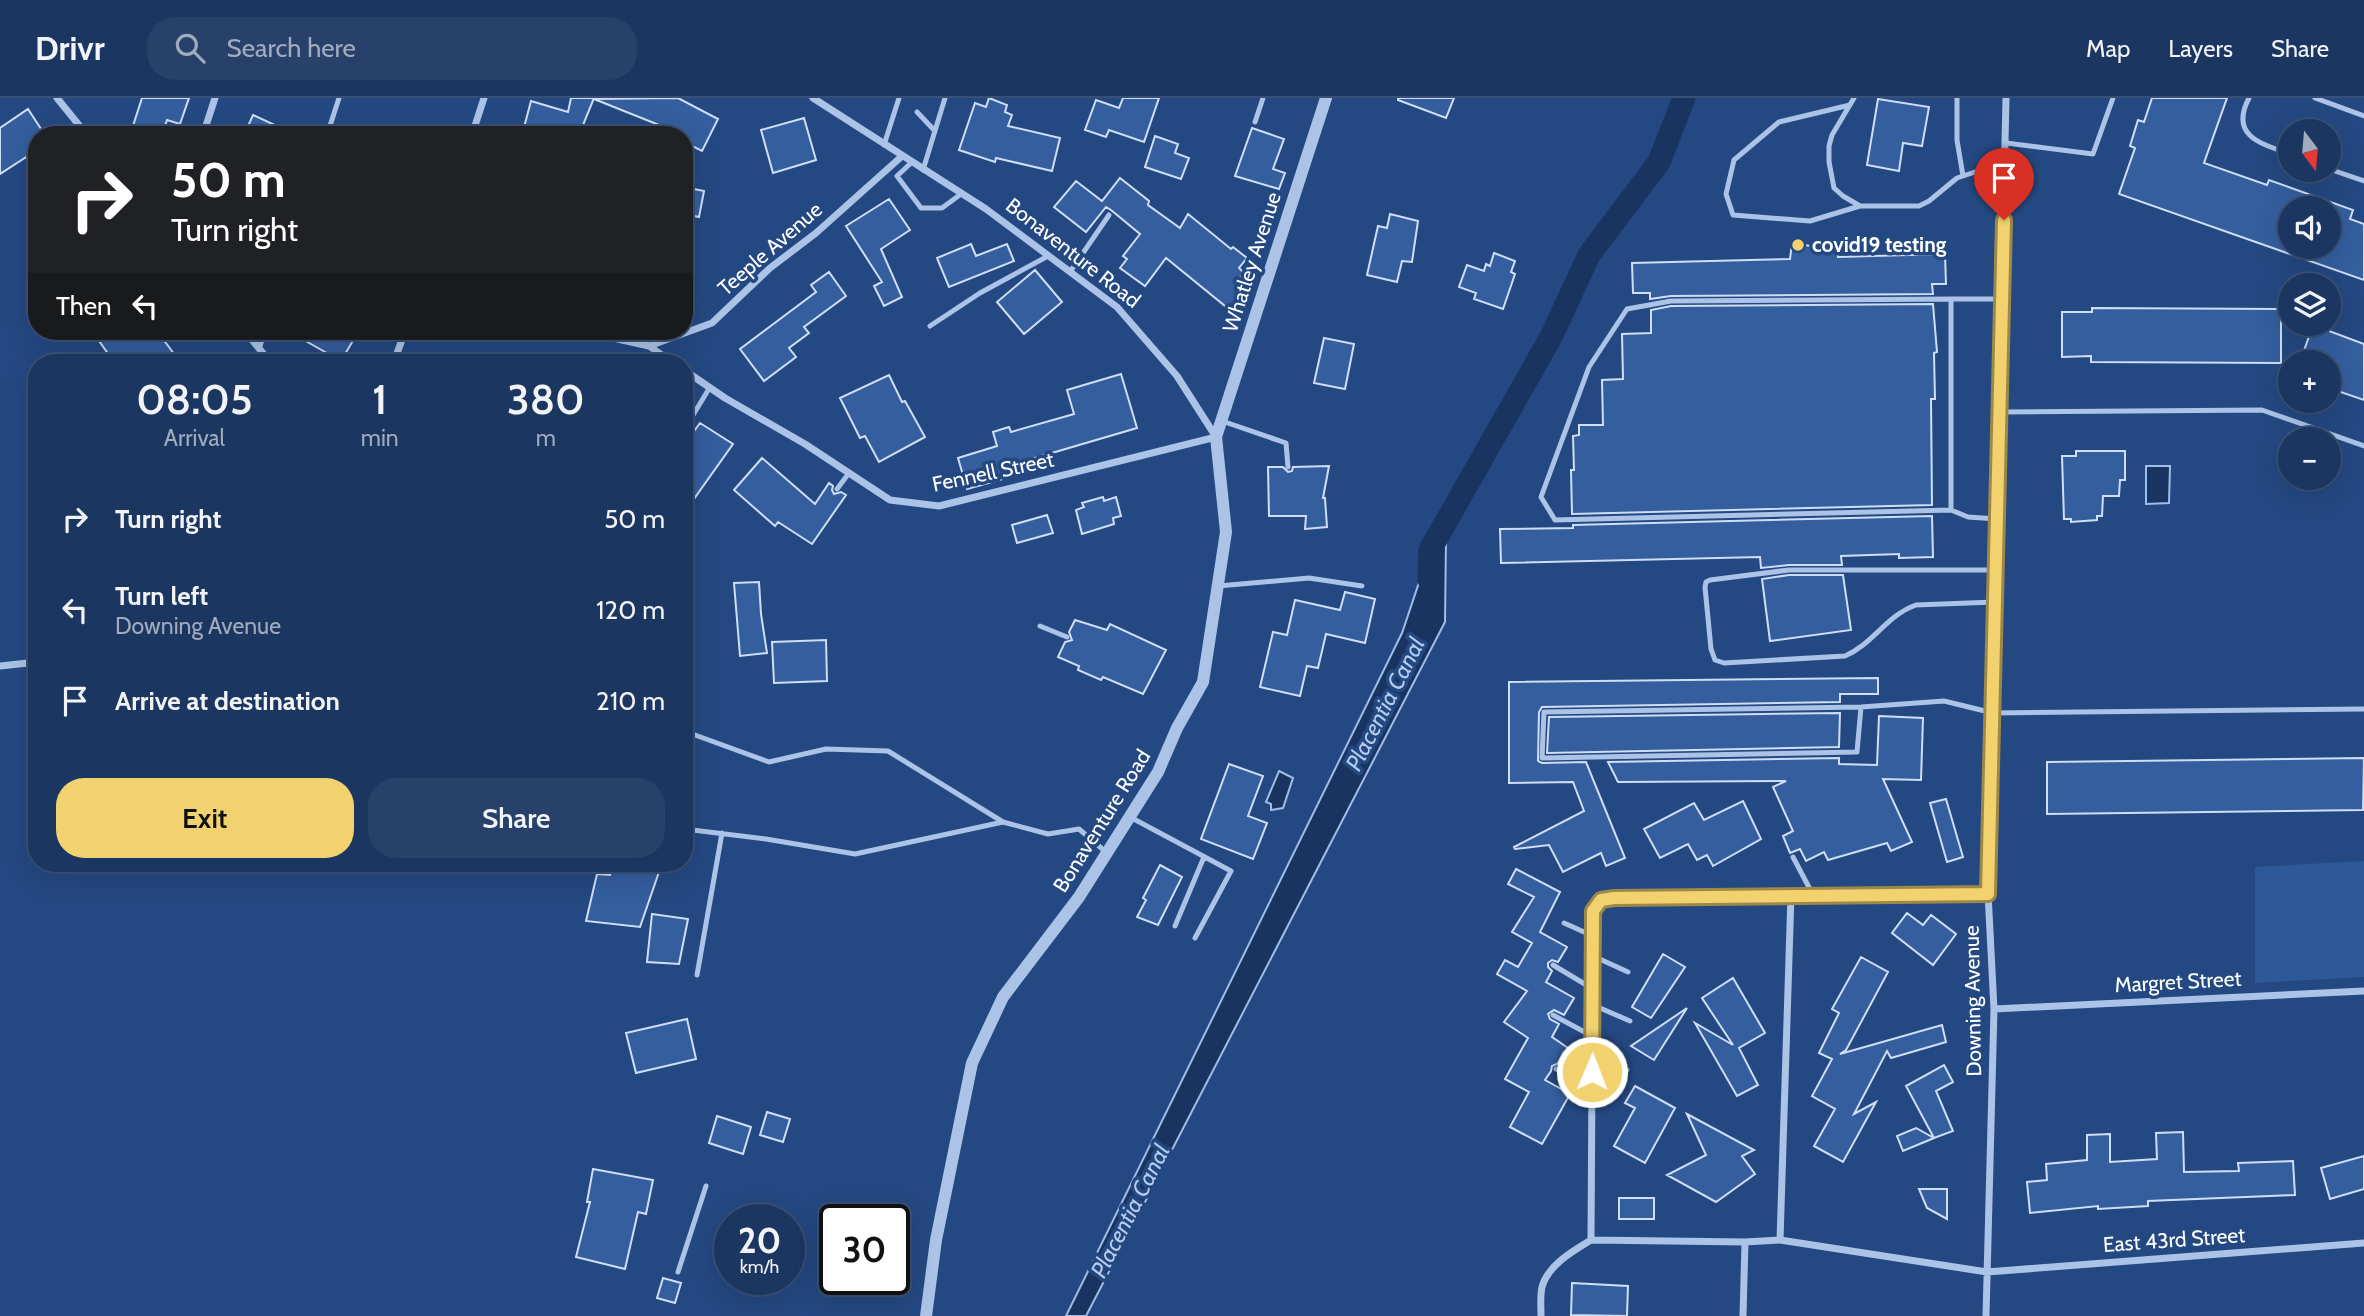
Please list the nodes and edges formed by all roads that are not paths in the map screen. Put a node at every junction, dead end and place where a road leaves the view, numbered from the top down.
1 (57, 98) edge
2 (215, 98) edge
3 (339, 98) edge
4 (484, 98) edge
5 (813, 98) edge
6 (899, 98) edge
7 (945, 98) edge
8 (1263, 98) edge
9 (1326, 98) edge
10 (1854, 98) edge
11 (1957, 98) edge
12 (2007, 98) edge
13 (2113, 98) edge
14 (2249, 98) edge
15 (2315, 98) edge
16 (1850, 105) junction
17 (917, 112) dead end
18 (2364, 117) edge
19 (1255, 122) dead end
20 (80, 126) edge
21 (206, 126) edge
22 (330, 126) edge
23 (475, 126) edge
24 (935, 131) junction
25 (2006, 143) junction
26 (884, 145) junction
27 (2278, 149) edge
28 (901, 157) junction
29 (911, 163) junction
30 (2005, 167) junction
31 (923, 170) junction
32 (2342, 173) edge
33 (1963, 176) junction
34 (2364, 181) edge
35 (961, 194) junction
36 (1860, 206) junction
37 (1109, 215) dead end
38 (1048, 256) junction
39 (1070, 272) junction
40 (1951, 299) junction
41 (2002, 299) junction
42 (930, 326) dead end
43 (693, 330) edge
44 (252, 340) edge
45 (262, 340) edge
46 (622, 340) edge
47 (665, 340) edge
48 (649, 346) junction
49 (259, 349) junction
50 (263, 354) edge
51 (661, 354) edge
52 (693, 376) edge
53 (710, 387) junction
54 (1999, 412) junction
55 (693, 415) edge
56 (1221, 420) junction
57 (1216, 437) junction
58 (2364, 446) edge
59 (1288, 467) dead end
60 (849, 473) junction
61 (837, 489) dead end
62 (1951, 510) junction
63 (1997, 519) junction
64 (1996, 570) junction
65 (1219, 586) junction
66 (1362, 586) dead end
67 (1995, 602) junction
68 (1040, 626) dead end
69 (1068, 636) dead end
70 (28, 663) edge
71 (0, 666) edge
72 (1861, 707) junction
73 (2364, 709) edge
74 (1993, 713) junction
75 (693, 734) edge
76 (1130, 817) junction
77 (1003, 822) junction
78 (693, 830) edge
79 (722, 833) junction
80 (1107, 853) junction
81 (1204, 857) junction
82 (1793, 857) dead end
83 (1988, 894) junction
84 (1791, 895) junction
85 (1812, 895) junction
86 (1564, 923) dead end
87 (1175, 926) dead end
88 (1593, 936) junction
89 (1195, 938) dead end
90 (1593, 956) junction
91 (1553, 965) dead end
92 (1628, 972) dead end
93 (696, 975) dead end
94 (1593, 989) junction
95 (2364, 991) edge
96 (1592, 1005) junction
97 (1994, 1009) junction
98 (1553, 1015) dead end
99 (1630, 1021) dead end
100 (1592, 1036) junction
101 (1592, 1056) junction
102 (1556, 1069) dead end
103 (1627, 1070) dead end
104 (1592, 1087) junction
105 (706, 1186) dead end
106 (1591, 1240) junction
107 (1780, 1240) junction
108 (1745, 1242) junction
109 (2364, 1243) edge
110 (678, 1272) dead end
111 (1987, 1272) junction
112 (926, 1316) edge
113 (1541, 1316) edge
114 (1743, 1316) edge
115 (1986, 1316) edge

1 - 20 street
2 - 21 street
3 - 22 lane
4 - 23 street
5 - 26 street, Bonaventure Road
6 - 26 lane
7 - 24 lane
8 - 19 lane
9 - 56 street, Whatley Avenue
10 - 16 lane
11 - 33 lane
12 - 25 street, Downing Avenue
13 - 25 lane
14 - 27 lane
15 - 18 lane
16 - 36 lane
16 - 36 lane
17 - 24 lane
24 - 31 lane
25 - 30 street, Downing Avenue
26 - 28 street, Bonaventure Road
28 - 29 street, Bonaventure Road
28 - 43 street, Teeple Avenue
29 - 31 street, Bonaventure Road
29 - 35 lane
30 - 33 lane
30 - 41 street, Downing Avenue
31 - 35 street, Bonaventure Road
32 - 34 lane
33 - 36 lane
35 - 38 street, Bonaventure Road
37 - 39 lane
38 - 39 street, Bonaventure Road
38 - 42 lane
39 - 57 street, Bonaventure Road
40 - 41 lane
40 - 62 lane
40 - 62 lane
41 - 54 street, Downing Avenue
44 - 49 street
45 - 49 lane
46 - 48 street
47 - 48 street, Teeple Avenue
48 - 51 street
49 - 50 street
52 - 53 street, Fennell Street
53 - 55 lane
53 - 60 street, Fennell Street
54 - 58 lane
54 - 63 street, Downing Avenue
56 - 57 street, Whatley Avenue
56 - 59 lane
57 - 60 street, Fennell Street
57 - 65 street, Bonaventure Road
60 - 61 lane
62 - 63 lane
63 - 64 street, Downing Avenue
64 - 67 street, Downing Avenue
64 - 67 lane
65 - 66 lane
65 - 76 street, Bonaventure Road
67 - 74 street, Downing Avenue
68 - 69 lane
70 - 71 street
72 - 72 lane
72 - 74 lane
73 - 74 lane
74 - 83 street, Downing Avenue
75 - 77 lane
76 - 80 street, Bonaventure Road
76 - 81 lane
77 - 79 lane
77 - 80 lane
78 - 79 lane
79 - 93 lane
80 - 112 street, Bonaventure Road
81 - 87 lane
81 - 89 lane
82 - 85 lane
83 - 85 street
83 - 97 street, Downing Avenue
84 - 85 street
84 - 88 street
84 - 107 street
86 - 88 lane
88 - 90 street
90 - 92 lane
90 - 94 street
91 - 94 lane
94 - 96 street
95 - 97 street, Margret Street
96 - 99 lane
96 - 100 street
97 - 111 street, Downing Avenue
98 - 100 lane
100 - 101 street
101 - 103 lane
101 - 104 street
102 - 104 lane
104 - 106 street
105 - 110 lane
106 - 108 street, East 43rd Street
106 - 113 street
107 - 108 street, East 43rd Street
107 - 111 street, East 43rd Street
108 - 114 street
109 - 111 street, East 43rd Street
111 - 115 street, Downing Avenue

